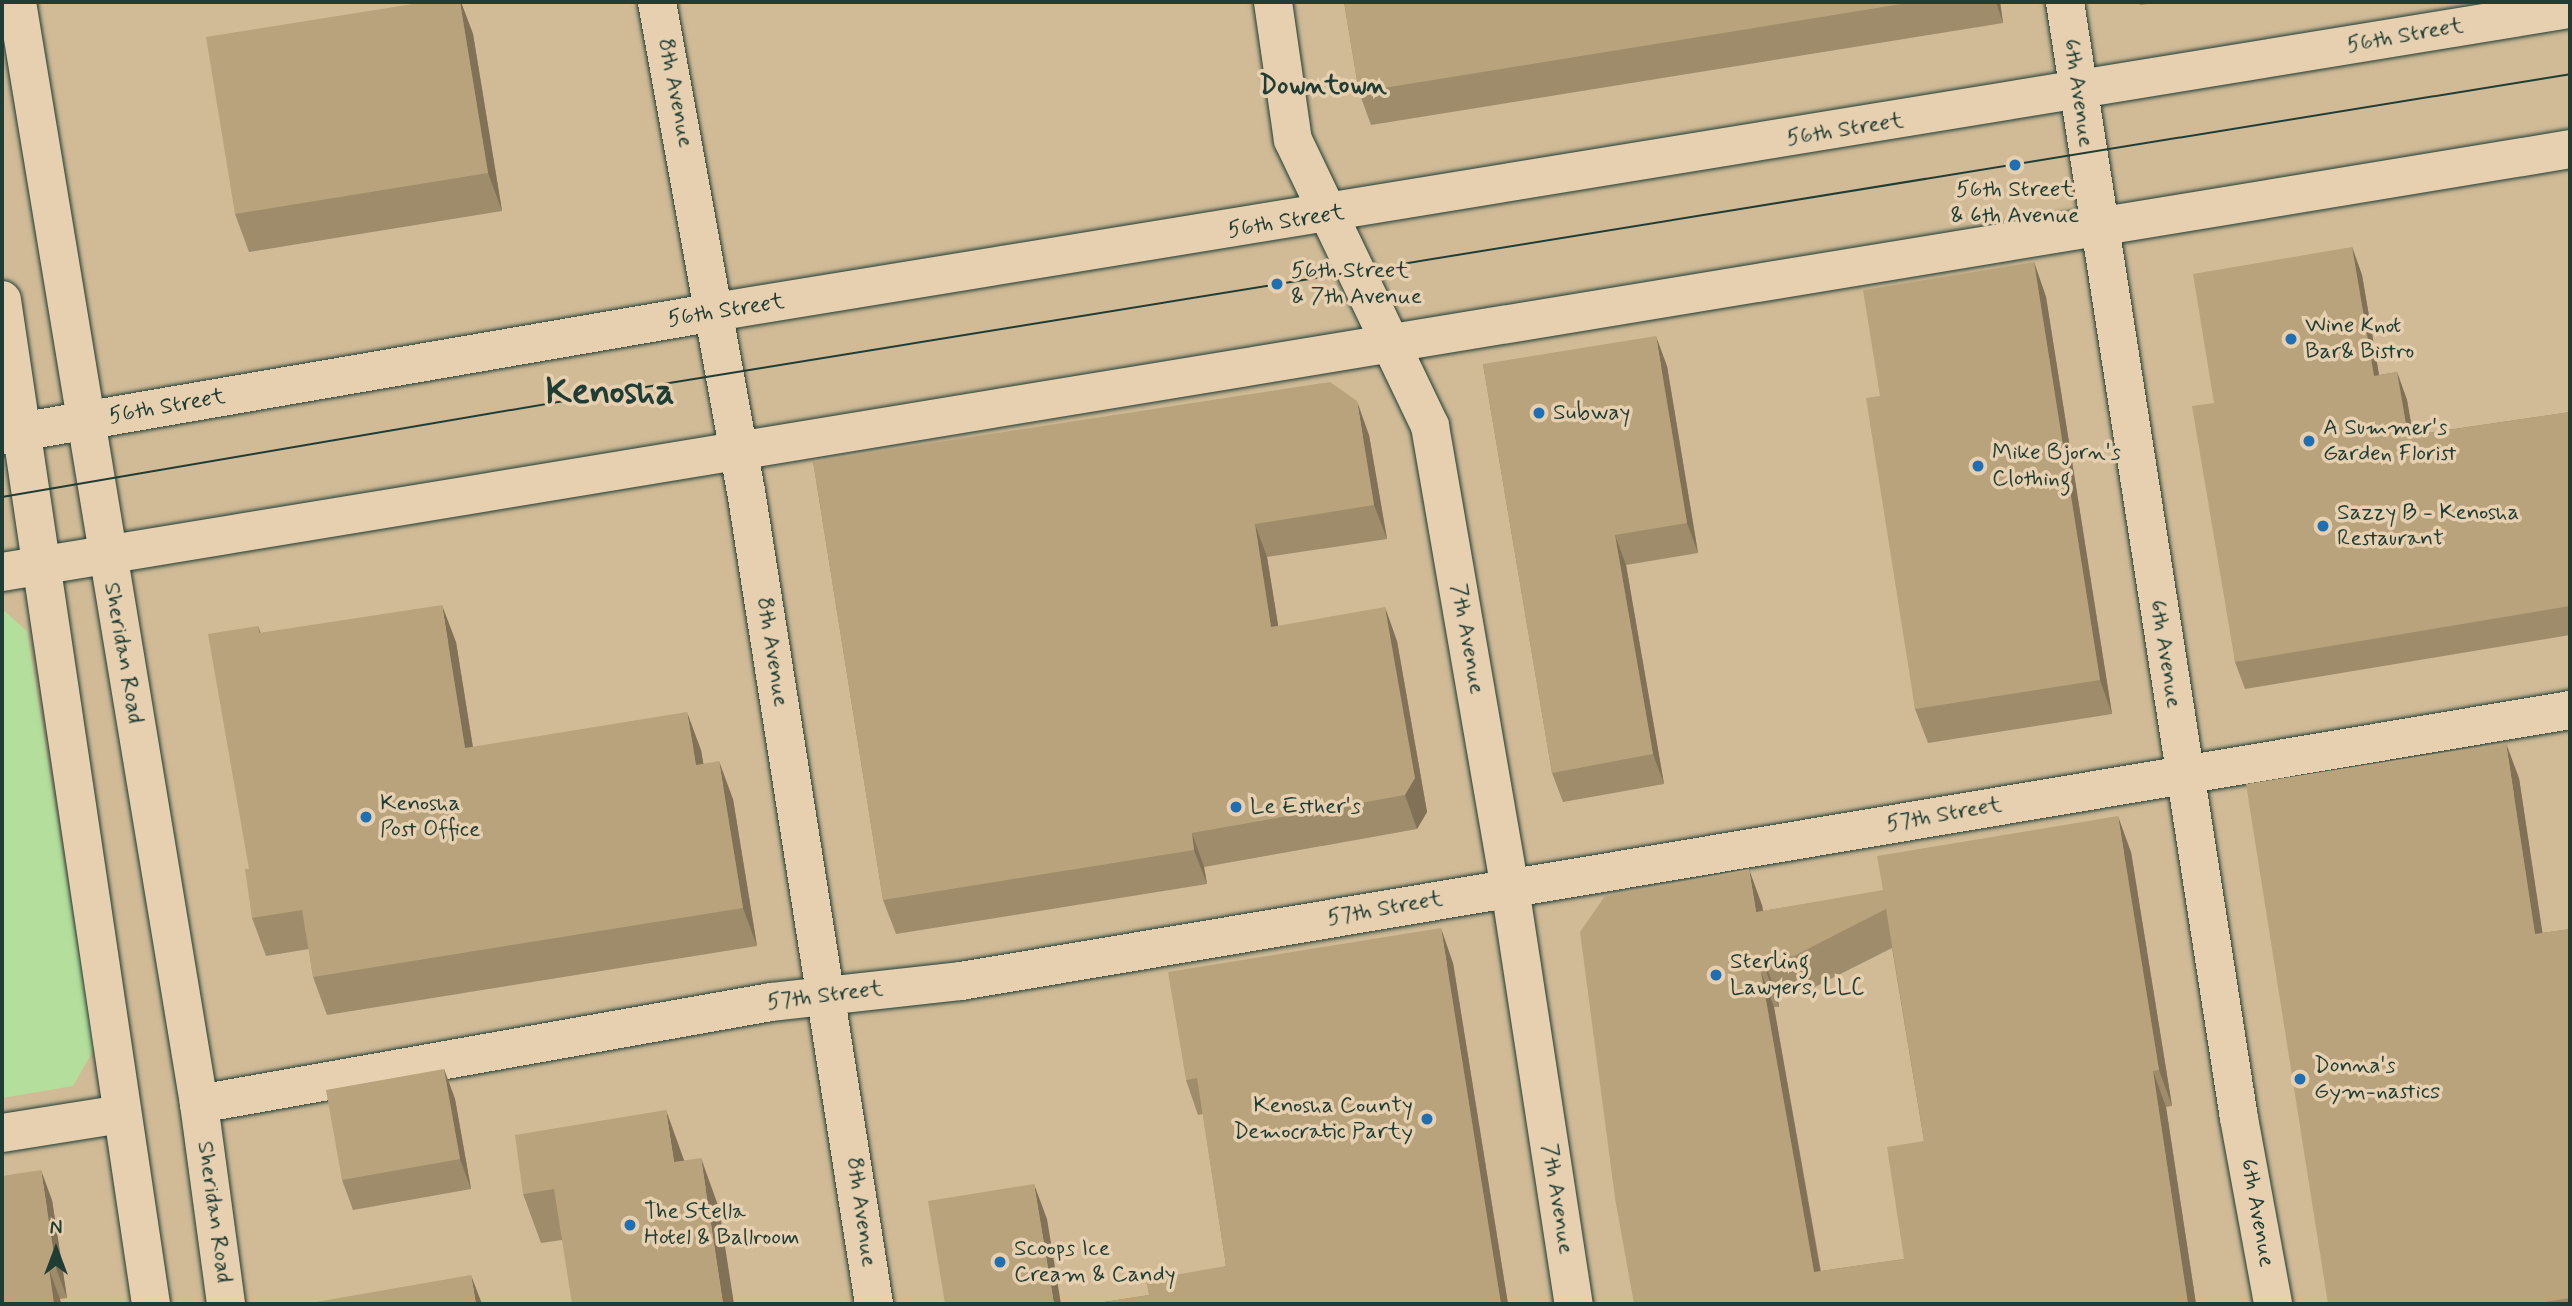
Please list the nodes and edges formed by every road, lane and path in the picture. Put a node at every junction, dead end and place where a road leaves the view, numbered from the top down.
1 (17, 2) edge
2 (657, 2) edge
3 (1273, 2) edge
4 (2065, 2) edge
5 (2570, 9) edge
6 (2078, 92) junction
7 (2570, 149) edge
8 (1328, 215) junction
9 (2098, 228) junction
10 (2, 300) edge
11 (715, 313) junction
12 (1391, 346) junction
13 (85, 421) junction
14 (10, 434) edge
15 (738, 448) junction
16 (107, 555) junction
17 (40, 567) junction
18 (2, 572) edge
19 (2570, 710) edge
20 (2184, 774) junction
21 (1510, 888) junction
22 (828, 995) junction
23 (199, 1104) junction
24 (122, 1114) junction
25 (2, 1133) edge
26 (151, 1304) edge
27 (226, 1304) edge
28 (874, 1304) edge
29 (1574, 1304) edge
30 (2273, 1304) edge

1 - 13 street, Sheridan Road
2 - 11 street, 8th Avenue
3 - 8 street, 7th Avenue
4 - 6 street, 6th Avenue
5 - 6 street, 56th Street
6 - 8 street, 56th Street
6 - 9 street, 6th Avenue
7 - 9 street
8 - 11 street, 56th Street
8 - 12 street, 7th Avenue
9 - 12 street
9 - 20 street, 6th Avenue
10 - 14 street
11 - 13 street, 56th Street
11 - 15 street, 8th Avenue
12 - 15 street
12 - 21 street, 7th Avenue
13 - 14 street, 56th Street
13 - 16 street, Sheridan Road
14 - 17 street
15 - 16 street
15 - 22 street, 8th Avenue
16 - 17 street
16 - 23 street, Sheridan Road
17 - 18 street
17 - 24 street
19 - 20 street, 57th Street
20 - 21 street, 57th Street
20 - 30 street, 6th Avenue
21 - 22 street, 57th Street
21 - 29 street, 7th Avenue
22 - 23 street, 57th Street
22 - 28 street, 8th Avenue
23 - 27 street, Sheridan Road
24 - 25 street
24 - 26 street

